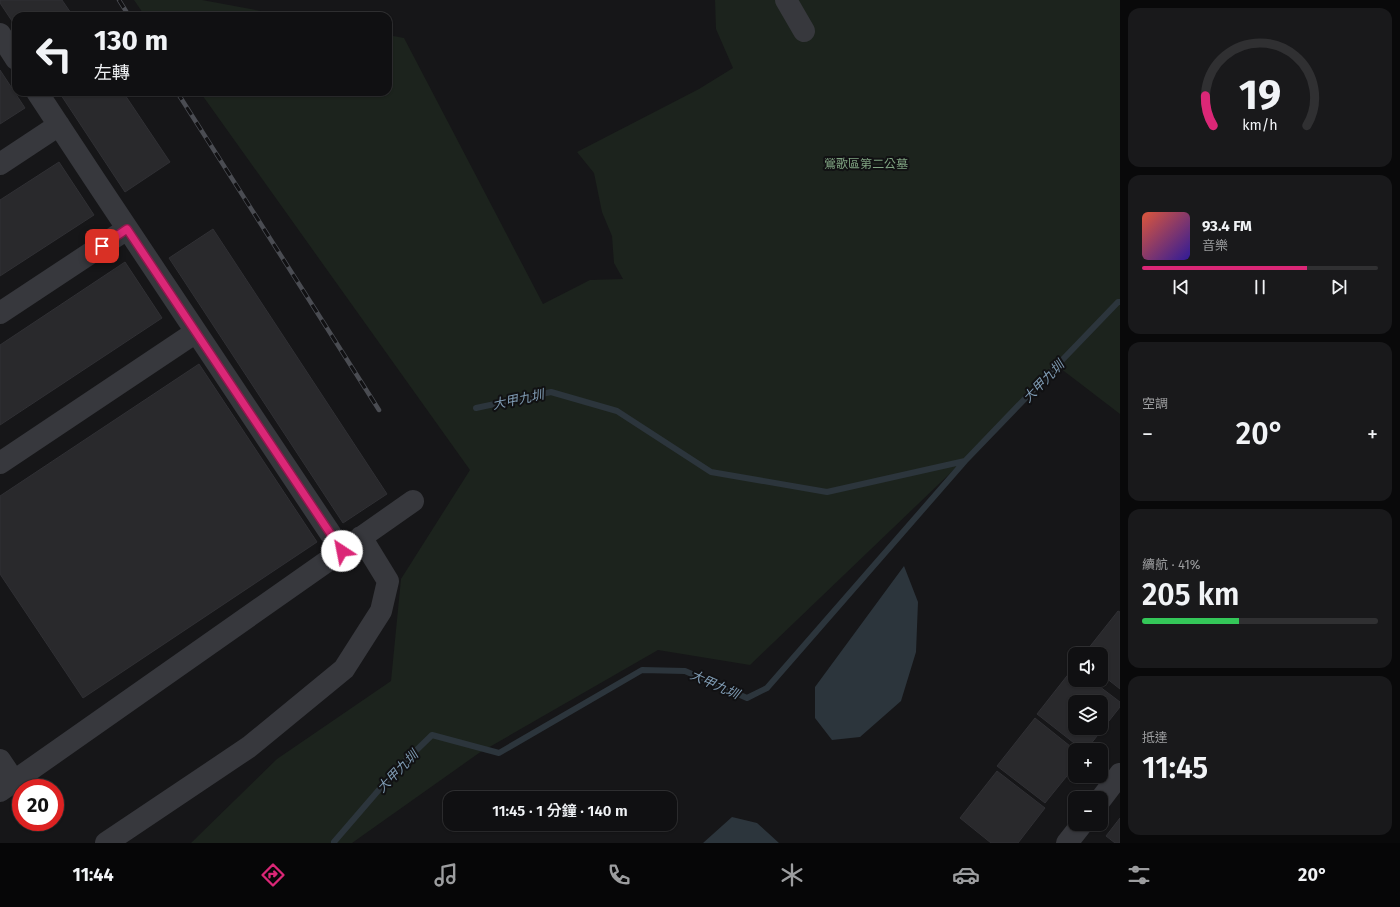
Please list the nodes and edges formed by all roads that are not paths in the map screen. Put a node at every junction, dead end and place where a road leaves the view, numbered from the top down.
1 (786, 0) edge
2 (804, 31) dead end
3 (0, 34) edge
4 (12, 53) edge
5 (40, 96) edge
6 (59, 125) junction
7 (0, 164) edge
8 (127, 229) junction
9 (0, 313) edge
10 (196, 332) junction
11 (0, 463) edge
12 (413, 501) dead end
13 (361, 537) junction
14 (342, 551) junction
15 (0, 760) edge
16 (1120, 774) edge
17 (7, 786) edge
18 (1107, 791) edge
19 (1076, 831) edge
20 (106, 843) edge
21 (1067, 843) edge

1 - 2 street
3 - 4 street
5 - 6 street
6 - 7 street
6 - 8 street
8 - 9 street
8 - 10 street
10 - 11 street
10 - 14 street
12 - 13 street
13 - 14 street
13 - 20 street
14 - 17 street
15 - 17 street
16 - 18 street
19 - 21 street

